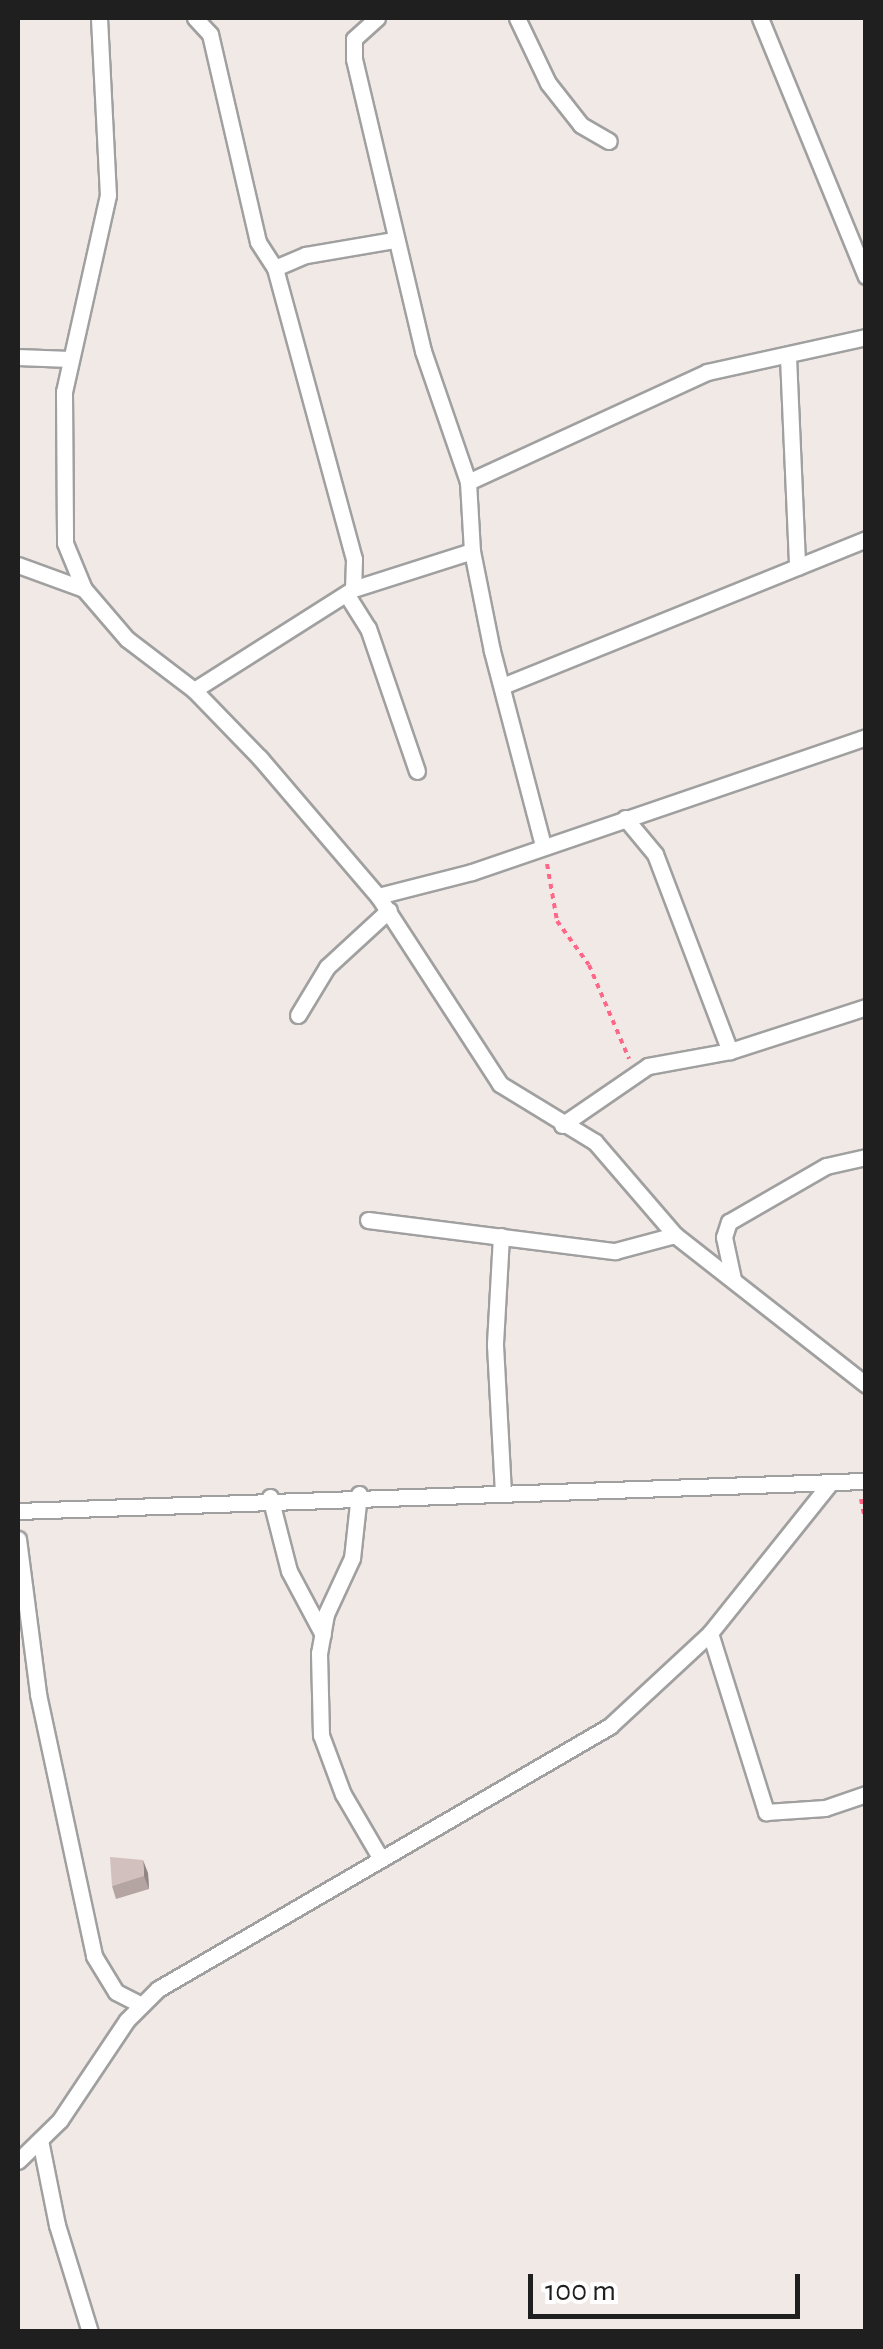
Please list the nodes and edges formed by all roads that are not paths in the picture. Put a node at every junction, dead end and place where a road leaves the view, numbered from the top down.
1 (103, 18) edge
2 (195, 18) edge
3 (377, 18) edge
4 (517, 18) edge
5 (760, 18) edge
6 (608, 140) dead end
7 (394, 240) junction
8 (276, 268) junction
9 (866, 276) edge
10 (866, 337) edge
11 (18, 356) edge
12 (788, 357) junction
13 (69, 358) junction
14 (468, 482) junction
15 (866, 539) edge
16 (472, 551) junction
17 (18, 566) edge
18 (797, 567) junction
19 (84, 589) junction
20 (350, 592) junction
21 (505, 686) junction
22 (194, 690) junction
23 (866, 737) edge
24 (417, 771) dead end
25 (624, 818) junction
26 (546, 844) junction
27 (378, 896) junction
28 (388, 910) junction
29 (866, 1007) edge
30 (298, 1016) dead end
31 (730, 1051) junction
32 (562, 1125) junction
33 (866, 1157) edge
34 (368, 1220) dead end
35 (675, 1235) junction
36 (501, 1236) junction
37 (732, 1279) junction
38 (866, 1385) edge
39 (861, 1481) edge
40 (830, 1482) junction
41 (502, 1492) junction
42 (359, 1494) junction
43 (270, 1497) junction
44 (18, 1511) edge
45 (18, 1539) edge
46 (710, 1633) junction
47 (322, 1634) junction
48 (866, 1794) edge
49 (380, 1859) junction
50 (140, 2004) junction
51 (40, 2140) junction
52 (18, 2161) edge
53 (90, 2332) edge

1 - 13 street
2 - 8 street
3 - 7 street
4 - 6 street
5 - 9 street
7 - 8 street
7 - 14 street
8 - 20 street
10 - 12 street
11 - 13 street
12 - 14 street
12 - 18 street
13 - 19 street
14 - 16 street
15 - 18 street
16 - 20 street
16 - 21 street
17 - 19 street
18 - 21 street
19 - 22 street
20 - 22 street
20 - 24 street
21 - 26 street
22 - 27 street
23 - 25 street
25 - 26 street
25 - 31 street
26 - 27 street
27 - 28 street
28 - 30 street
28 - 32 street
29 - 31 street
31 - 32 street
32 - 35 street
33 - 37 street
34 - 36 street
35 - 36 street
35 - 37 street
36 - 41 street
37 - 38 street
39 - 40 street
40 - 41 street
40 - 46 street
41 - 42 street
42 - 43 street
42 - 47 street
43 - 44 street
43 - 47 street
45 - 50 street
46 - 48 street
46 - 49 street
47 - 49 street
49 - 50 street
50 - 51 street
51 - 52 street
51 - 53 street

